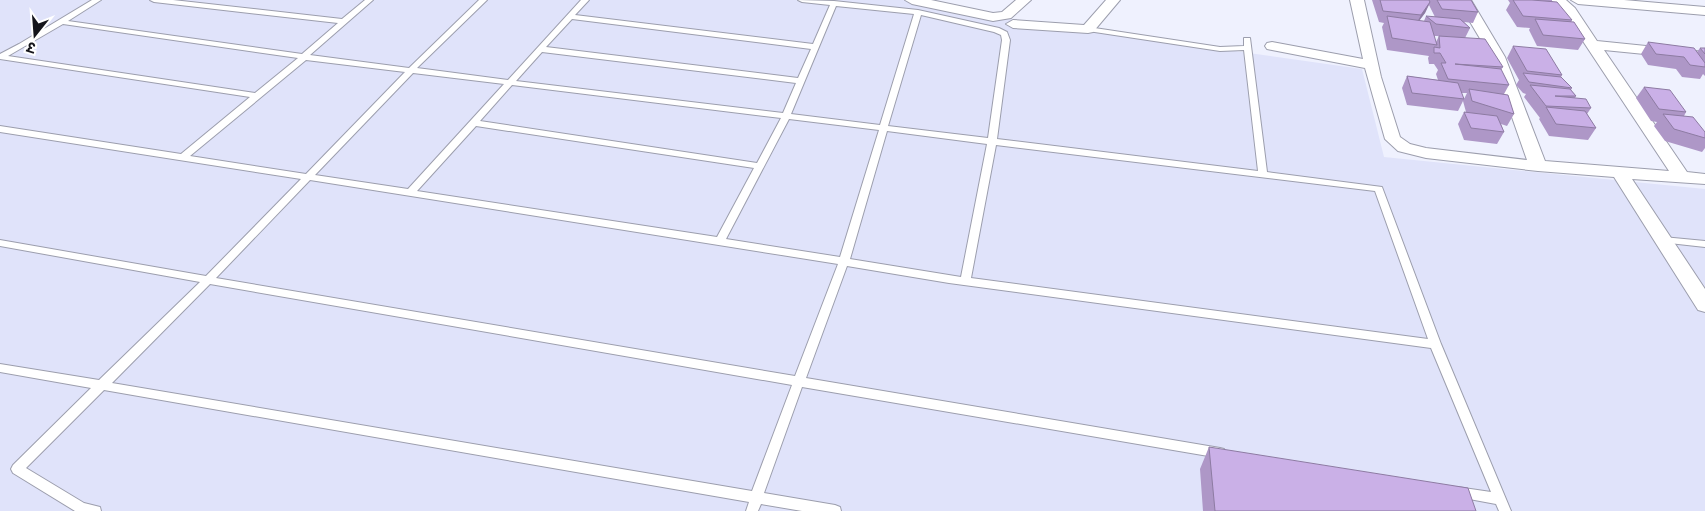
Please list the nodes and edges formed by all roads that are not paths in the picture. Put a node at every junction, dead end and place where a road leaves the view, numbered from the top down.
1 (97, 0) edge
2 (154, 0) edge
3 (368, 0) edge
4 (483, 0) edge
5 (585, 0) edge
6 (802, 0) edge
7 (1024, 0) edge
8 (1113, 0) edge
9 (1357, 0) edge
10 (1464, 0) edge
11 (1558, 0) edge
12 (1578, 0) edge
13 (834, 3) junction
14 (915, 6) edge
15 (1705, 11) edge
16 (571, 17) junction
17 (62, 22) junction
18 (344, 22) junction
19 (1013, 24) dead end
20 (1088, 29) junction
21 (1593, 45) junction
22 (1272, 46) dead end
23 (815, 48) junction
24 (540, 49) junction
25 (1705, 56) edge
26 (0, 57) edge
27 (304, 57) junction
28 (1371, 65) junction
29 (411, 70) junction
30 (801, 81) junction
31 (509, 82) junction
32 (257, 96) junction
33 (786, 116) junction
34 (474, 123) junction
35 (883, 128) junction
36 (0, 129) edge
37 (992, 142) junction
38 (182, 158) junction
39 (760, 166) junction
40 (1538, 166) junction
41 (1619, 172) junction
42 (1263, 175) junction
43 (306, 177) junction
44 (1682, 177) junction
45 (1705, 178) edge
46 (410, 193) junction
47 (1663, 240) junction
48 (720, 241) junction
49 (0, 243) edge
50 (1705, 244) edge
51 (844, 261) junction
52 (208, 280) junction
53 (966, 280) junction
54 (1705, 305) edge
55 (1435, 344) junction
56 (0, 368) edge
57 (798, 382) junction
58 (101, 386) junction
59 (1236, 455) edge
60 (1441, 489) edge
61 (757, 497) junction
62 (1500, 499) junction
63 (95, 511) edge
64 (752, 511) edge
65 (835, 511) edge
66 (1505, 511) edge

1 - 17 lane
2 - 18 lane
3 - 18 lane
4 - 29 lane
5 - 16 lane
6 - 13 lane
7 - 14 street
8 - 20 street
9 - 28 street
10 - 40 street
11 - 21 street
12 - 15 street
13 - 14 lane
13 - 23 lane
14 - 35 lane
14 - 37 lane
16 - 23 lane
16 - 24 lane
17 - 26 lane
17 - 27 lane
18 - 27 lane
19 - 20 street
20 - 42 lane
21 - 25 street
21 - 44 street
22 - 28 street
23 - 30 lane
24 - 30 lane
24 - 31 lane
26 - 32 lane
27 - 29 lane
27 - 32 lane
28 - 40 street
29 - 31 lane
29 - 43 lane
30 - 33 lane
31 - 33 lane
31 - 34 lane
32 - 38 lane
33 - 35 lane
33 - 39 lane
34 - 39 lane
34 - 46 lane
35 - 37 lane
35 - 51 lane
36 - 38 lane
37 - 42 lane
37 - 53 lane
38 - 43 lane
39 - 48 lane
40 - 41 street
41 - 44 street
41 - 47 street
42 - 55 lane
43 - 46 lane
43 - 52 lane
44 - 45 street
46 - 48 lane
47 - 50 lane
47 - 54 street
48 - 51 lane
49 - 52 lane
51 - 53 lane
51 - 57 lane
52 - 57 lane
52 - 58 lane
53 - 55 lane
55 - 62 lane
56 - 58 lane
57 - 59 lane
57 - 61 lane
58 - 61 lane
58 - 63 lane
60 - 62 lane
61 - 64 lane
61 - 65 lane
62 - 66 lane

